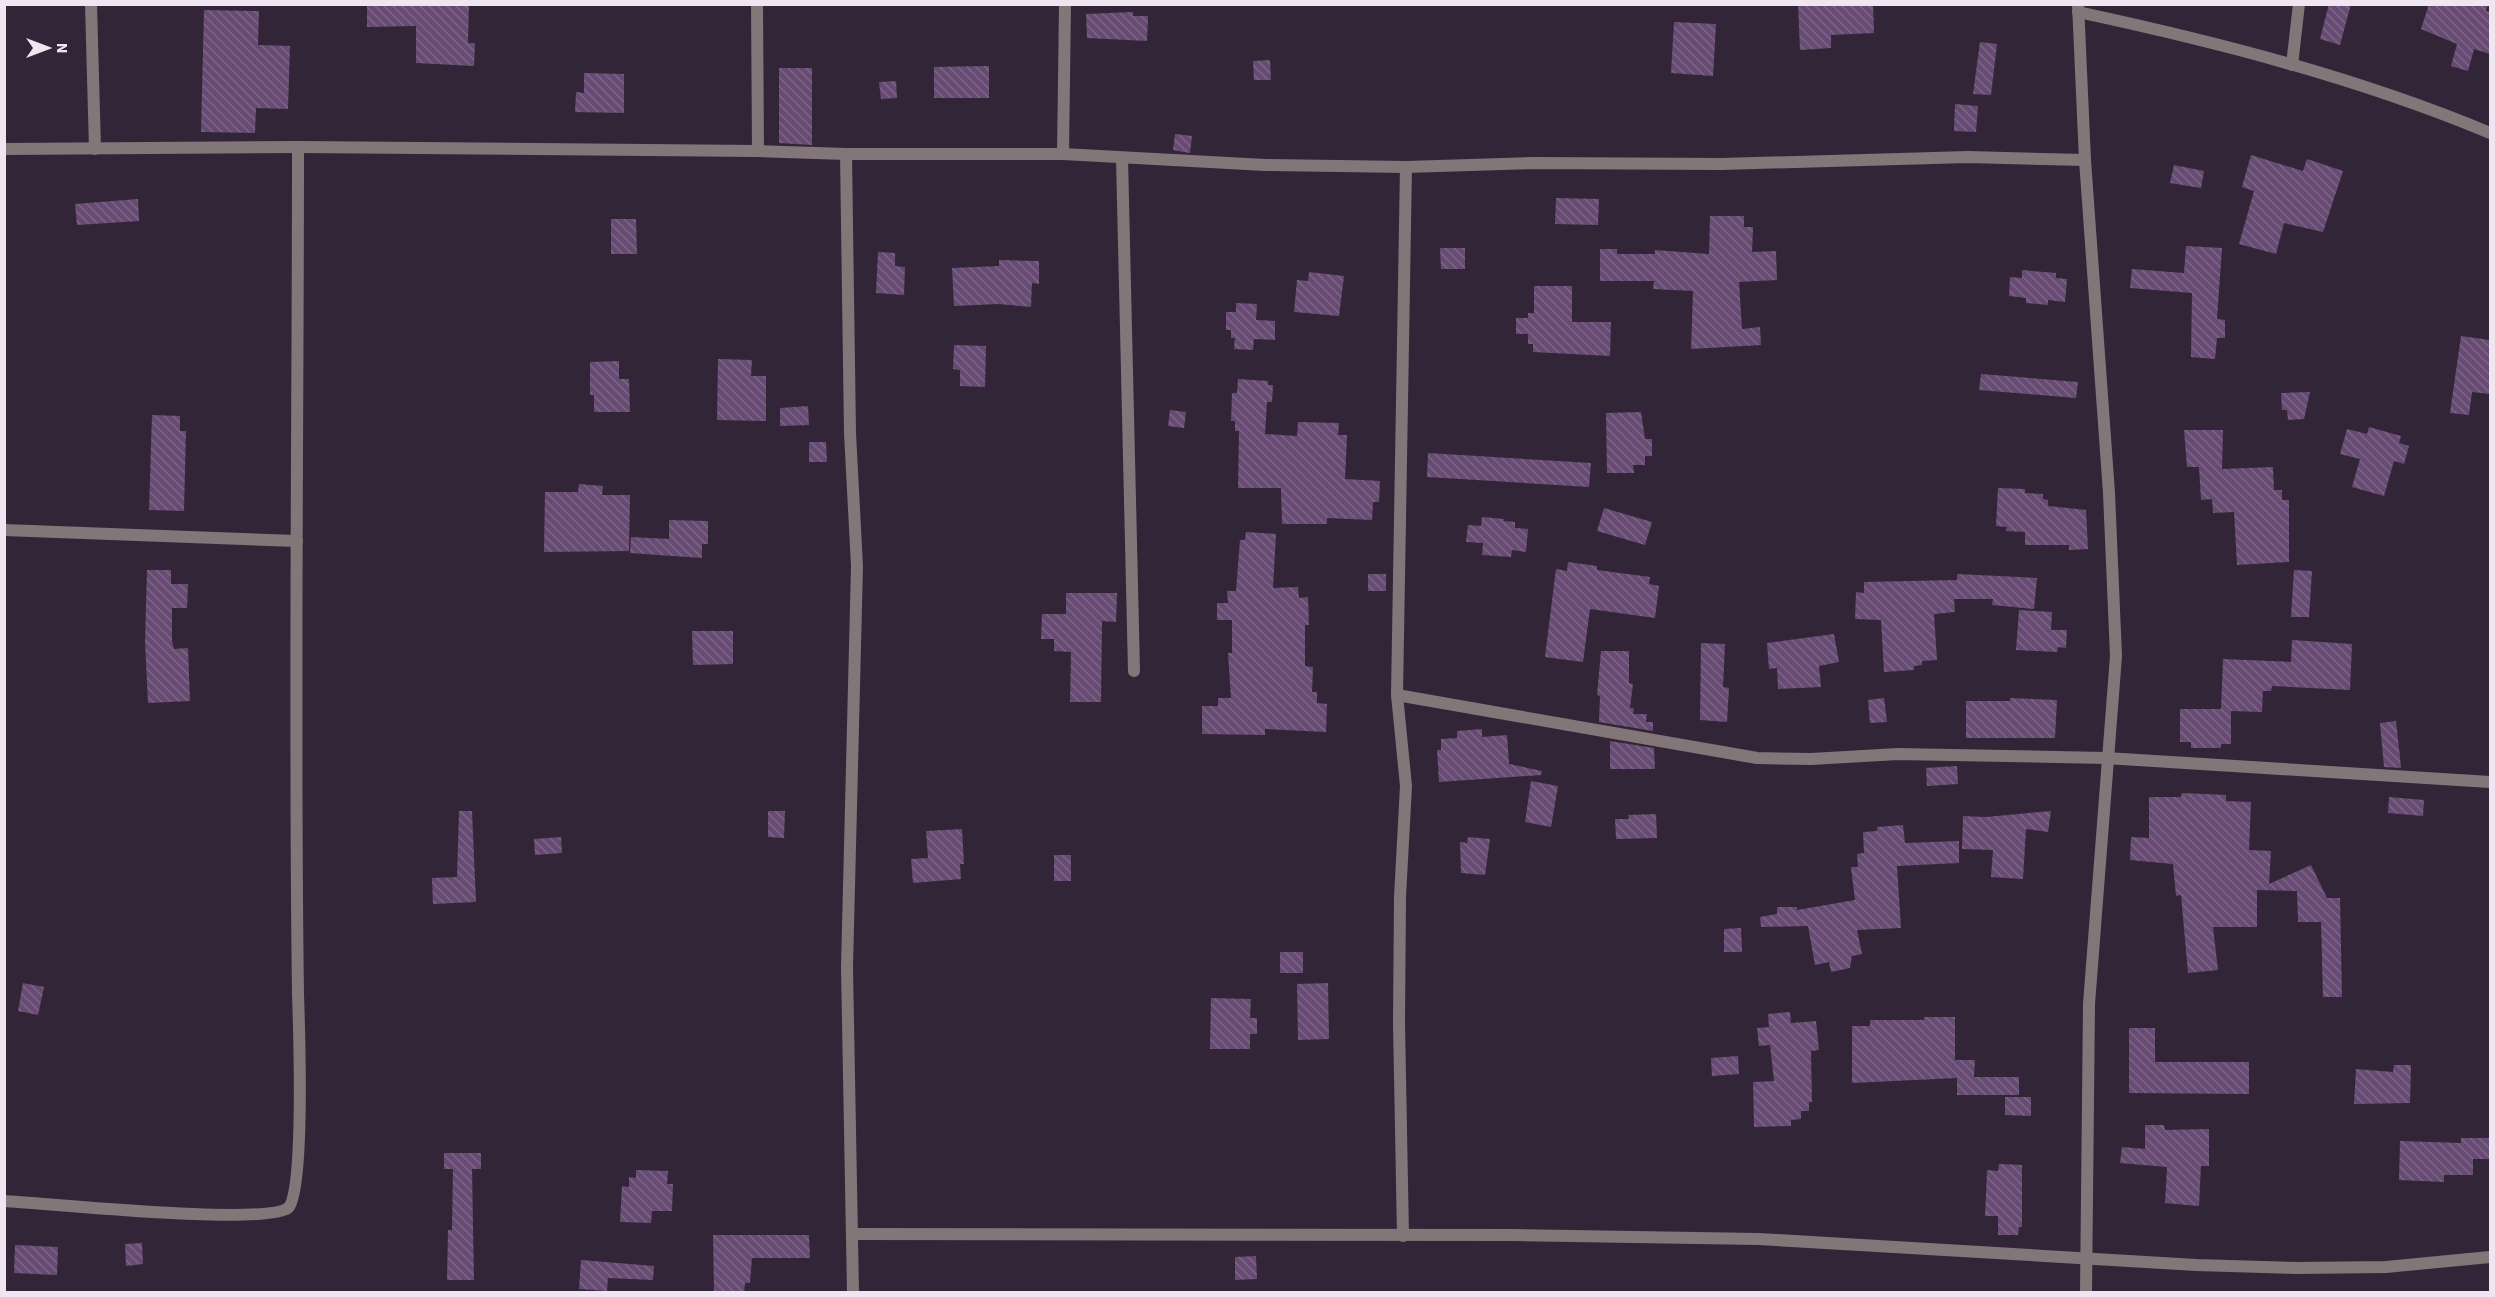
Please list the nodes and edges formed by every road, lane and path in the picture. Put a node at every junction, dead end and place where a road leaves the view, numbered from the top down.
1 (91, 4) edge
2 (757, 4) edge
3 (1065, 4) edge
4 (2299, 4) edge
5 (2078, 8) edge
6 (2292, 65) junction
7 (2490, 133) edge
8 (298, 147) junction
9 (4, 149) edge
10 (95, 149) junction
11 (758, 151) junction
12 (846, 154) junction
13 (1063, 154) junction
14 (1122, 158) junction
15 (2085, 160) junction
16 (1406, 167) junction
17 (4, 530) edge
18 (297, 540) junction
19 (1134, 671) dead end
20 (1397, 695) junction
21 (2106, 758) junction
22 (2490, 783) edge
23 (4, 1201) edge
24 (852, 1234) junction
25 (1403, 1236) junction
26 (2490, 1257) edge
27 (2087, 1258) junction
28 (853, 1293) edge
29 (2086, 1293) edge

1 - 10 street
2 - 11 street
3 - 13 street
4 - 6 street
5 - 6 street
5 - 15 street
6 - 7 street
8 - 10 street
8 - 11 street
8 - 18 street
9 - 10 street
11 - 12 street
12 - 13 street
12 - 24 street
13 - 14 street
14 - 16 street
14 - 19 street
15 - 16 street
15 - 21 street
16 - 20 street
17 - 18 street
18 - 23 street
20 - 21 street
20 - 25 street
21 - 22 street
21 - 27 street
24 - 25 street
24 - 28 street
25 - 27 street
26 - 27 street
27 - 29 street

